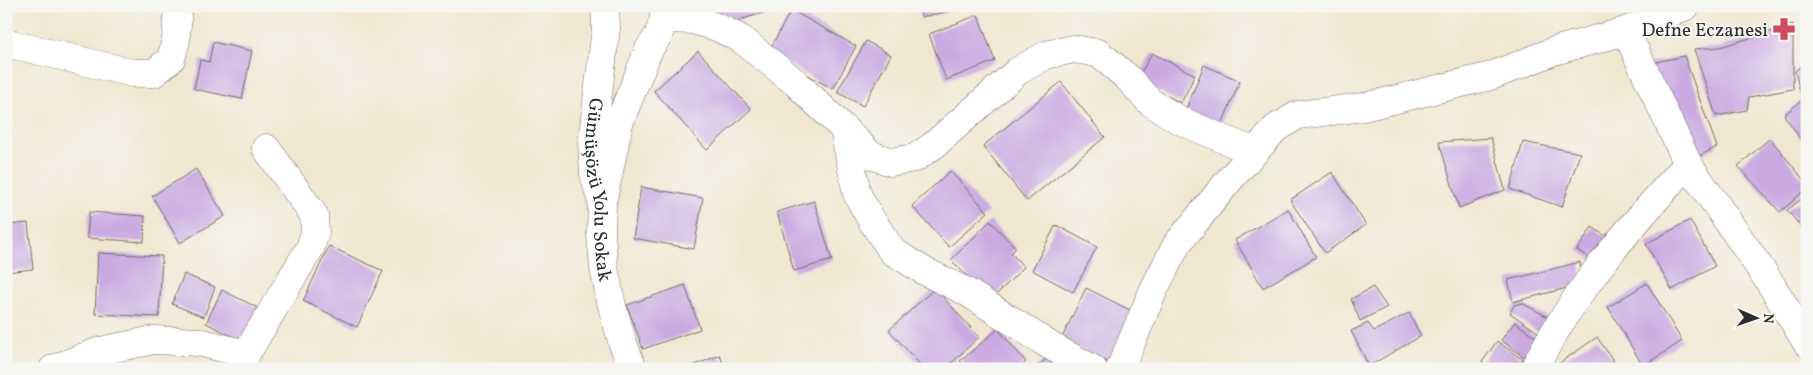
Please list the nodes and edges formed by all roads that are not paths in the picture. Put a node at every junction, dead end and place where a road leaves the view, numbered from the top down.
1 (178, 6) edge
2 (605, 6) edge
3 (1686, 6) edge
4 (663, 13) edge
5 (1626, 31) junction
6 (6, 43) edge
7 (844, 129) junction
8 (266, 148) dead end
9 (1254, 152) junction
10 (1688, 164) junction
11 (602, 204) junction
12 (1807, 343) edge
13 (243, 361) edge
14 (53, 369) edge
15 (633, 369) edge
16 (1093, 369) edge
17 (1120, 369) edge
18 (1534, 369) edge

1 - 6 street
2 - 11 street, Gümüşözü Yolu Sokak
3 - 5 street
4 - 7 street
4 - 11 street
5 - 9 street
5 - 10 street
7 - 9 street
7 - 16 street
8 - 13 street
9 - 17 street
10 - 12 street
10 - 18 street
11 - 15 street, Gümüşözü Yolu Sokak
13 - 14 street

